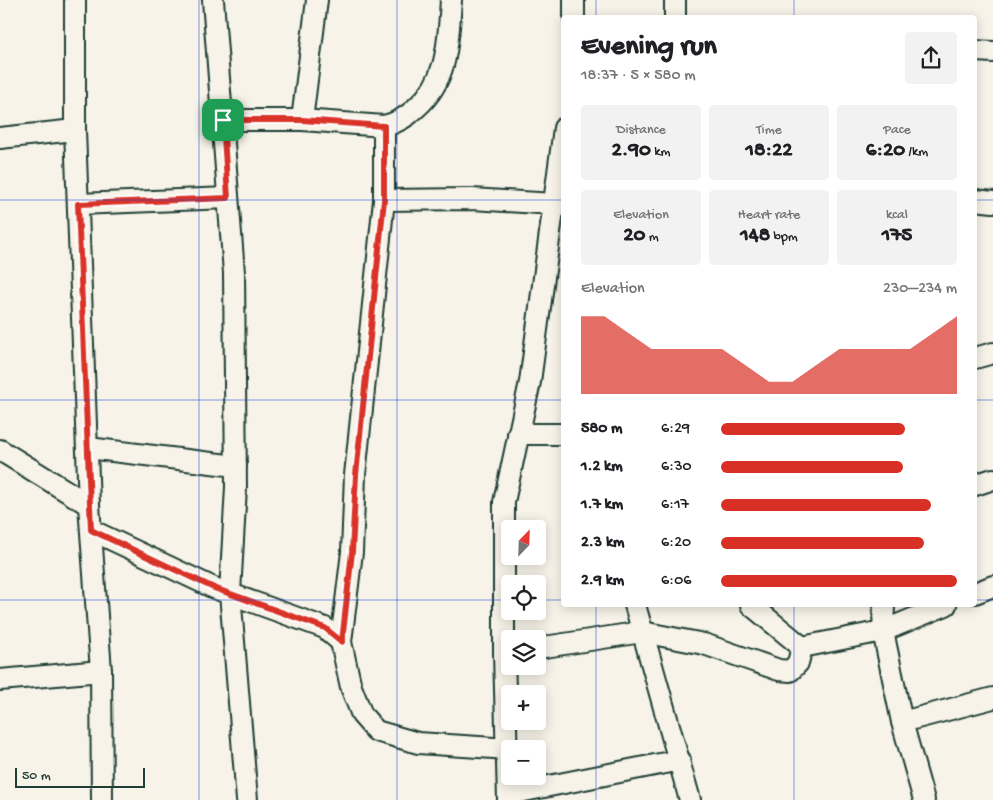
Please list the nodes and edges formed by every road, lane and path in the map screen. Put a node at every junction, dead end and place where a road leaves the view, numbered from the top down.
1 (75, 0) edge
2 (213, 0) edge
3 (317, 0) edge
4 (451, 0) edge
5 (574, 0) edge
6 (675, 0) edge
7 (574, 15) edge
8 (675, 15) edge
9 (977, 51) edge
10 (993, 52) edge
11 (223, 120) junction
12 (302, 120) junction
13 (384, 126) junction
14 (75, 130) junction
15 (0, 138) edge
16 (561, 151) edge
17 (228, 198) junction
18 (384, 200) junction
19 (977, 200) edge
20 (993, 202) edge
21 (78, 204) junction
22 (554, 204) junction
23 (993, 353) edge
24 (977, 357) edge
25 (518, 434) junction
26 (561, 434) edge
27 (88, 448) junction
28 (0, 450) edge
29 (236, 466) junction
30 (993, 479) edge
31 (977, 484) edge
32 (89, 505) junction
33 (91, 530) junction
34 (993, 586) edge
35 (977, 593) edge
36 (230, 594) junction
37 (636, 607) edge
38 (752, 607) edge
39 (884, 607) edge
40 (941, 607) edge
41 (507, 630) edge
42 (883, 631) junction
43 (642, 632) junction
44 (342, 642) junction
45 (546, 647) edge
46 (802, 647) junction
47 (101, 671) junction
48 (507, 675) edge
49 (0, 680) edge
50 (993, 698) edge
51 (902, 722) junction
52 (509, 740) edge
53 (501, 748) edge
54 (680, 760) junction
55 (509, 797) edge
56 (102, 800) edge
57 (247, 800) edge
58 (690, 800) edge
59 (924, 800) edge

1 - 14 street
2 - 11 street
3 - 12 street
4 - 13 street
5 - 7 street
6 - 8 street
9 - 10 street
11 - 12 street
11 - 17 street
12 - 13 street
13 - 18 street
14 - 15 street
14 - 21 street
16 - 22 street
17 - 21 street
17 - 29 street
18 - 22 street
18 - 44 street
19 - 20 street
21 - 27 street
22 - 25 street
23 - 24 street
25 - 26 street
25 - 41 street
27 - 29 street
27 - 32 street
28 - 32 street
29 - 36 street
30 - 31 street
32 - 33 street
33 - 36 street
33 - 47 street
34 - 35 street
36 - 44 street
36 - 57 street
37 - 43 street
38 - 46 street
39 - 42 street
40 - 42 street
42 - 46 street
42 - 51 street
43 - 45 street
43 - 46 street
43 - 54 street
44 - 53 street
47 - 49 street
47 - 56 street
48 - 52 street
50 - 51 street
51 - 59 street
54 - 55 street
54 - 58 street

